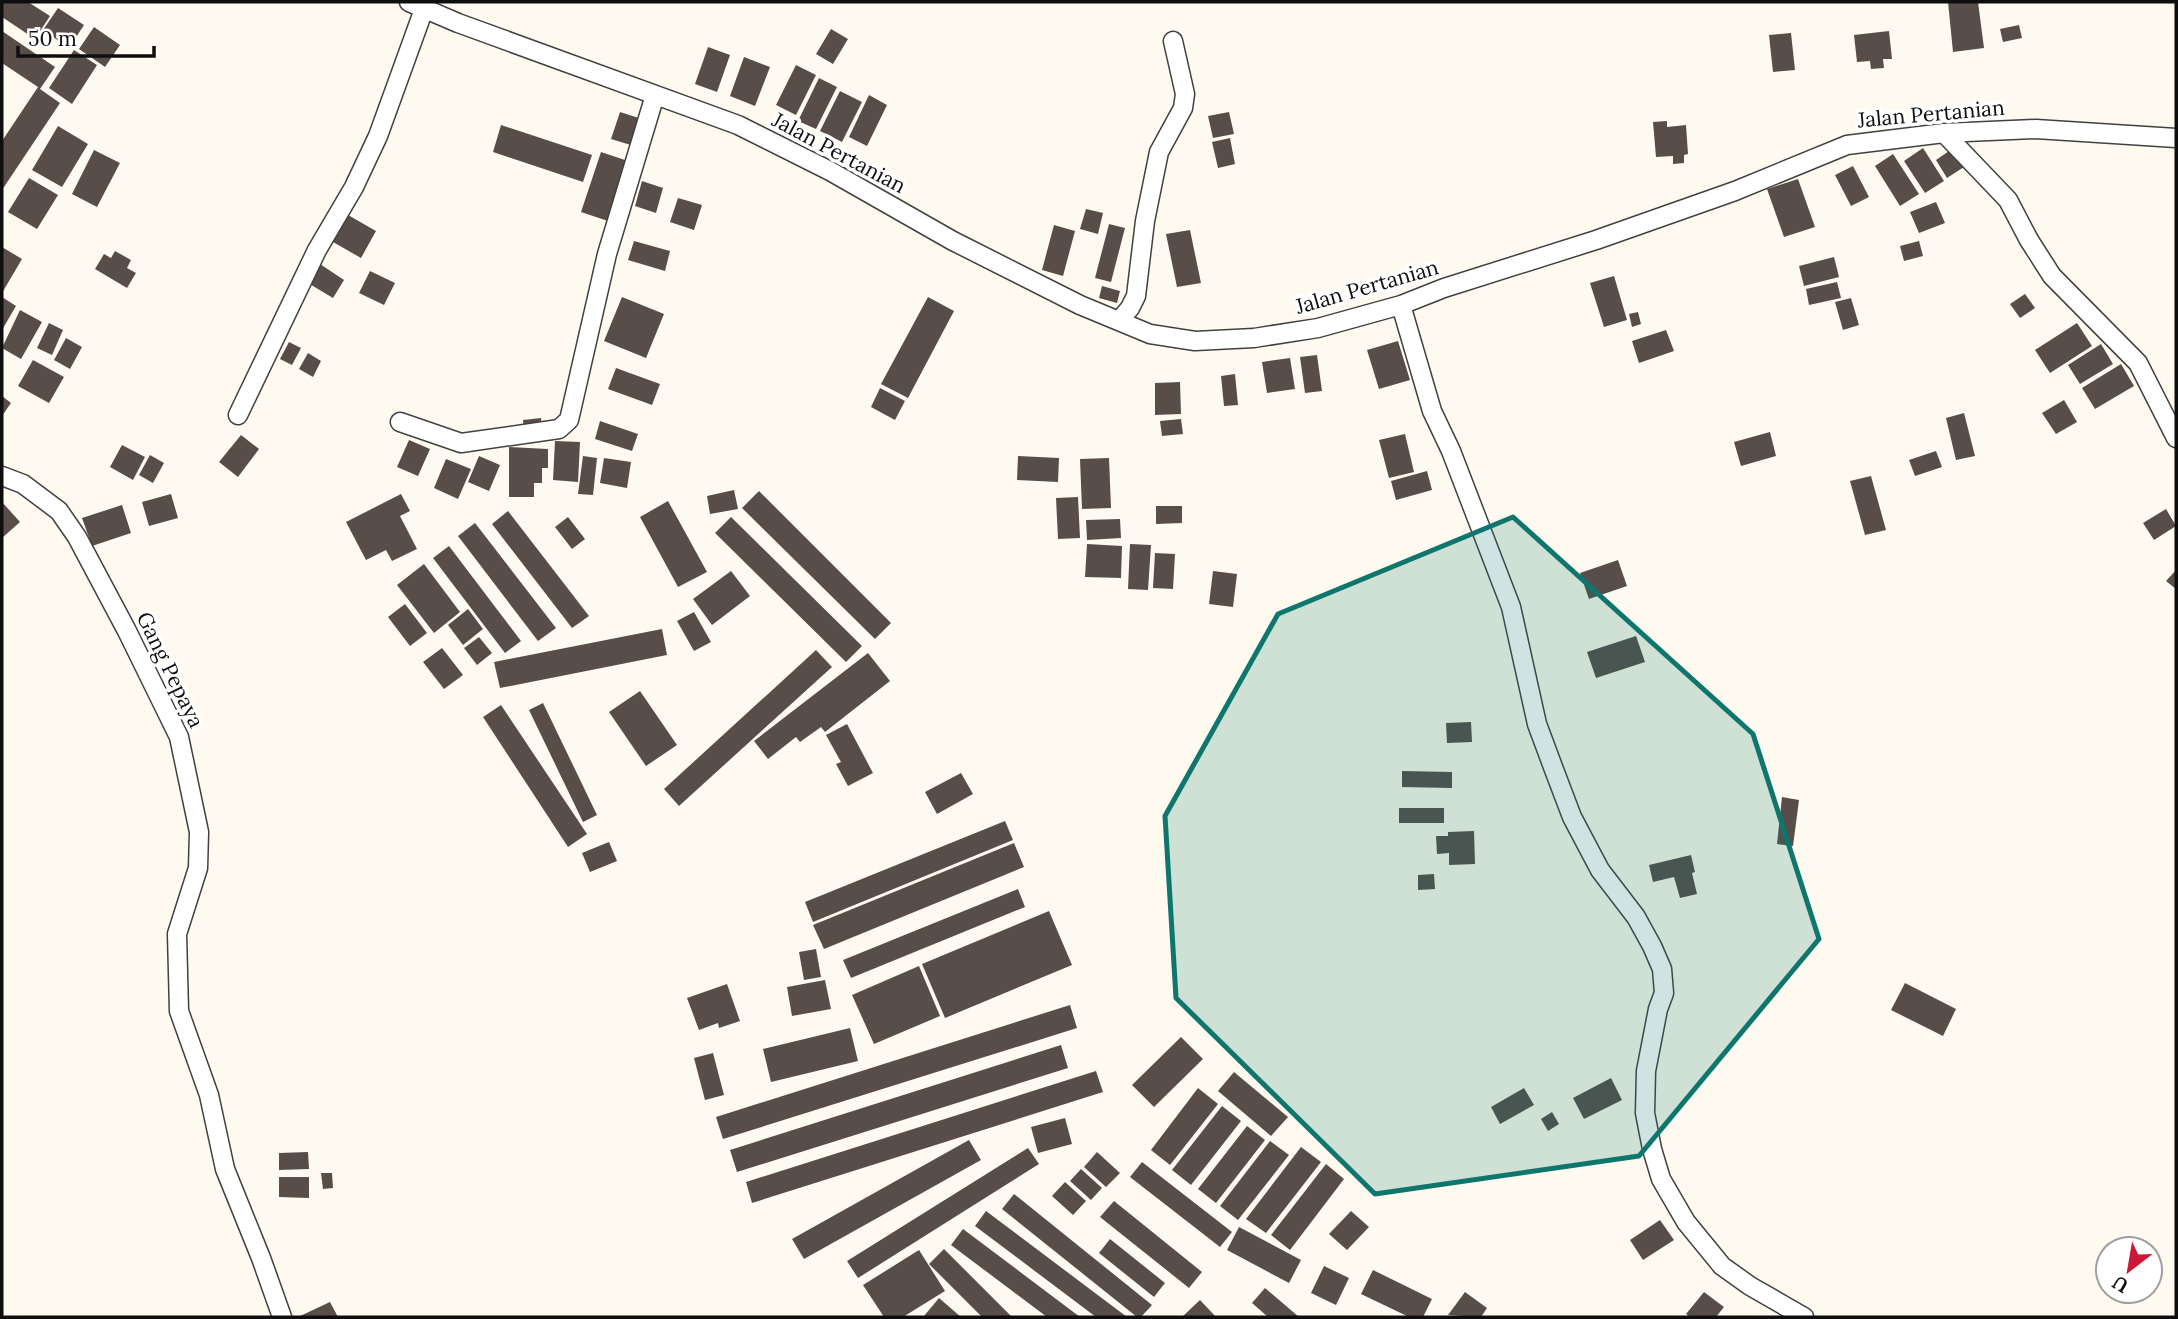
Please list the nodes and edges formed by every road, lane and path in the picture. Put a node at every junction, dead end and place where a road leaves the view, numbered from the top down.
1 (416, 5) edge
2 (1173, 41) dead end
3 (655, 95) junction
4 (1944, 134) junction
5 (2176, 138) edge
6 (1401, 304) junction
7 (1119, 321) junction
8 (238, 415) dead end
9 (400, 422) dead end
10 (2176, 438) edge
11 (2, 476) edge
12 (282, 1317) edge
13 (1804, 1317) edge

1 - 3 street, Jalan Pertanian
1 - 8 street
2 - 7 street
3 - 7 street, Jalan Pertanian
3 - 9 street
4 - 5 street, Jalan Pertanian
4 - 6 street, Jalan Pertanian
4 - 10 street
6 - 7 street, Jalan Pertanian
6 - 13 street
11 - 12 street, Gang Pepaya

